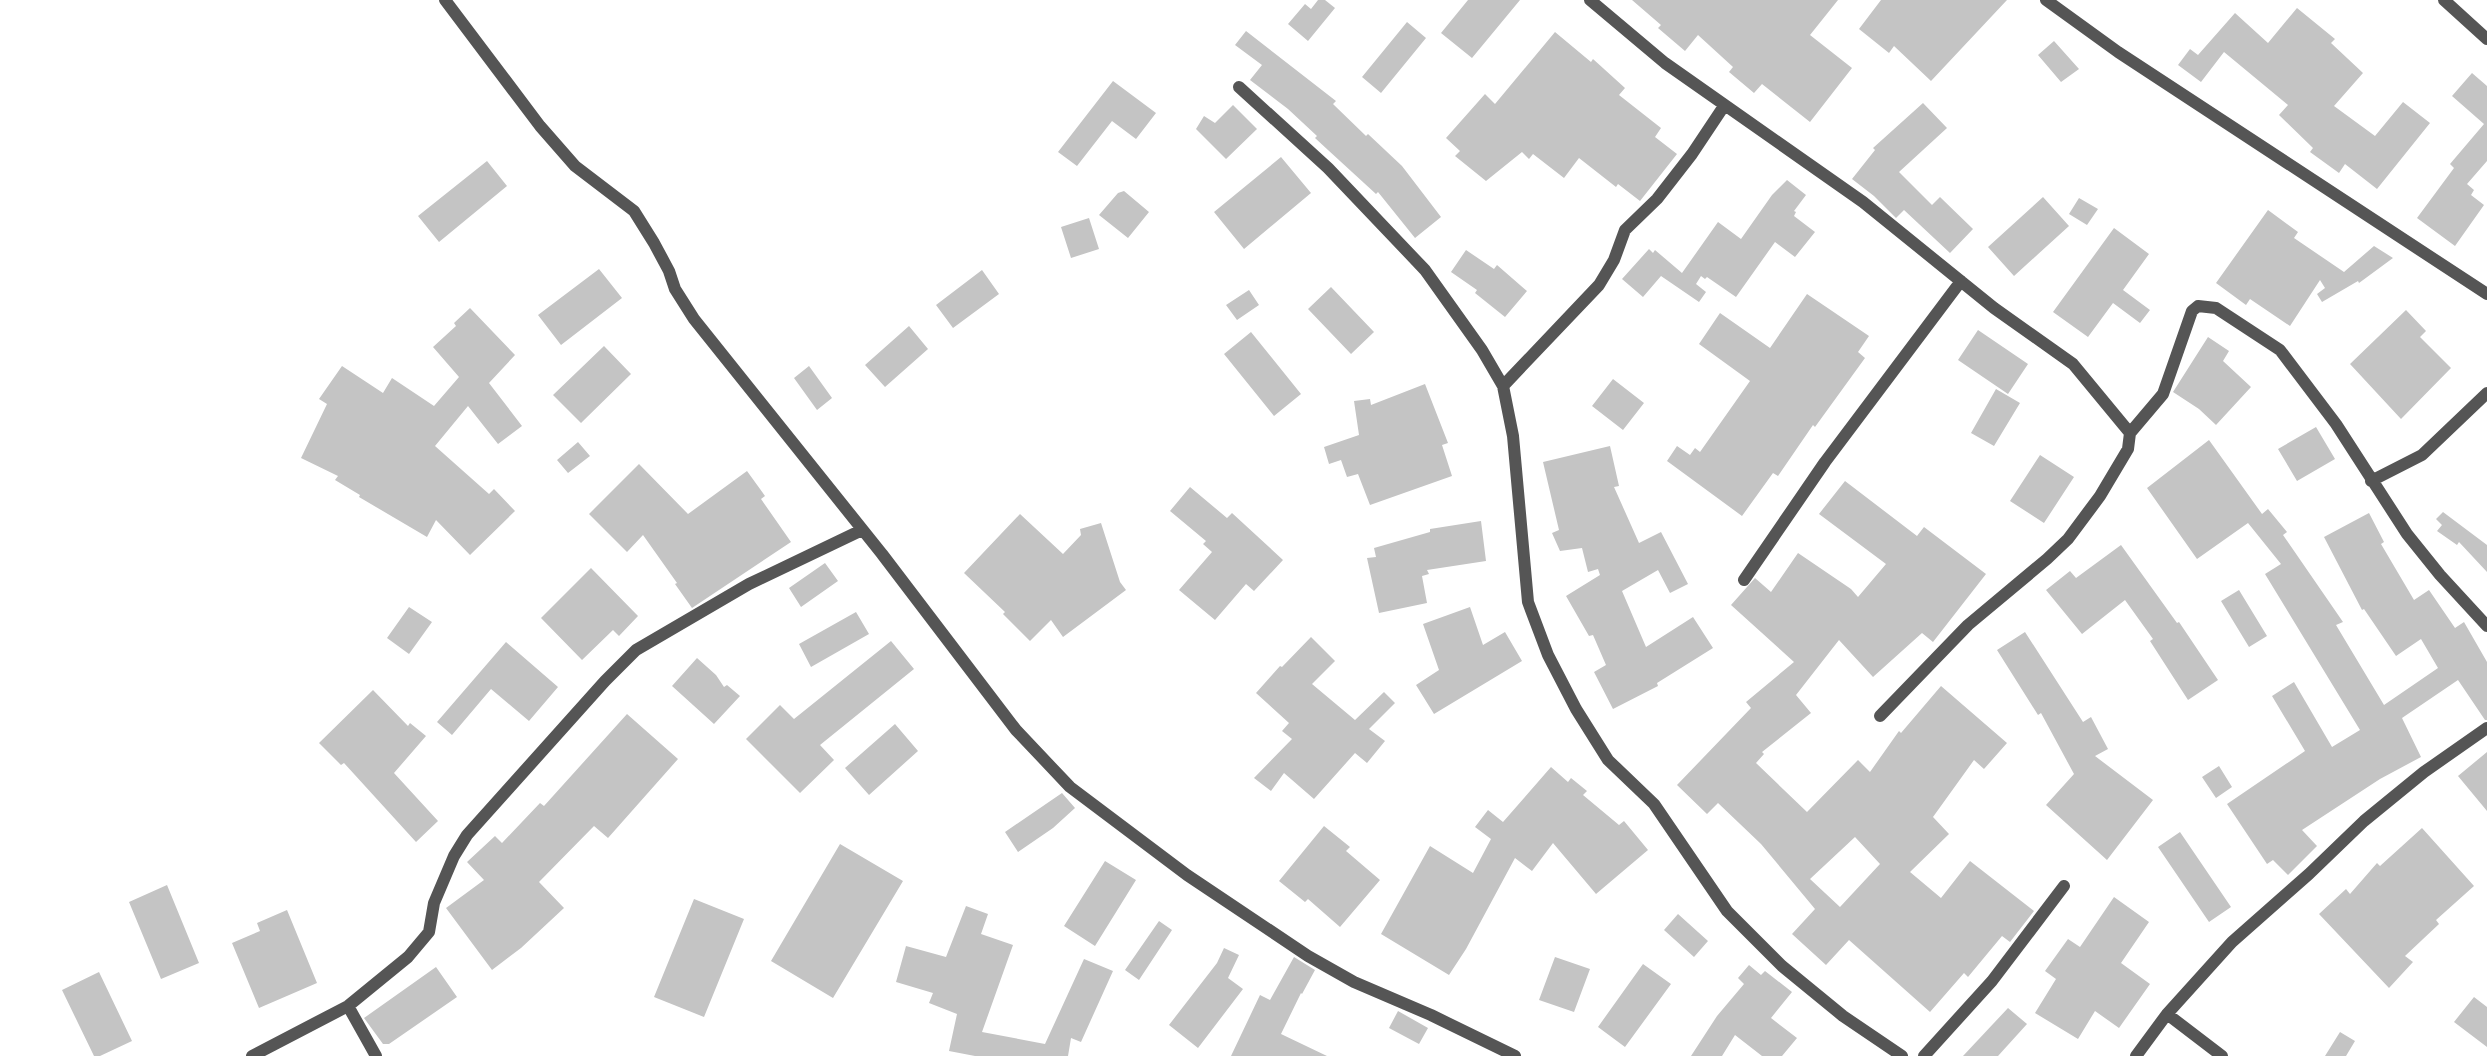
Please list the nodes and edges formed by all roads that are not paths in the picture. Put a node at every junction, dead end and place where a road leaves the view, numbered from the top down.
1 (445, 0) edge
2 (1590, 0) edge
3 (2046, 0) edge
4 (2444, 0) edge
5 (2487, 39) edge
6 (1239, 87) dead end
7 (1724, 106) junction
8 (1961, 281) junction
9 (2487, 294) edge
10 (1503, 386) junction
11 (2487, 393) edge
12 (2130, 433) junction
13 (2372, 481) junction
14 (862, 530) junction
15 (1744, 580) dead end
16 (2487, 626) edge
17 (1880, 716) dead end
18 (2487, 728) edge
19 (2064, 886) dead end
20 (348, 1005) junction
21 (2167, 1014) junction
22 (252, 1056) edge
23 (376, 1056) edge
24 (1515, 1056) edge
25 (1902, 1056) edge
26 (1924, 1056) edge
27 (2136, 1056) edge
28 (2222, 1056) edge

1 - 14 street
2 - 7 street
3 - 9 street
4 - 5 street
6 - 10 street
7 - 8 street
7 - 10 street
8 - 12 street
8 - 15 street
10 - 25 street
11 - 13 street
12 - 13 street
12 - 17 street
13 - 16 street
14 - 20 street
14 - 24 street
18 - 21 street
19 - 26 street
20 - 22 street
20 - 23 street
21 - 27 street
21 - 28 street

